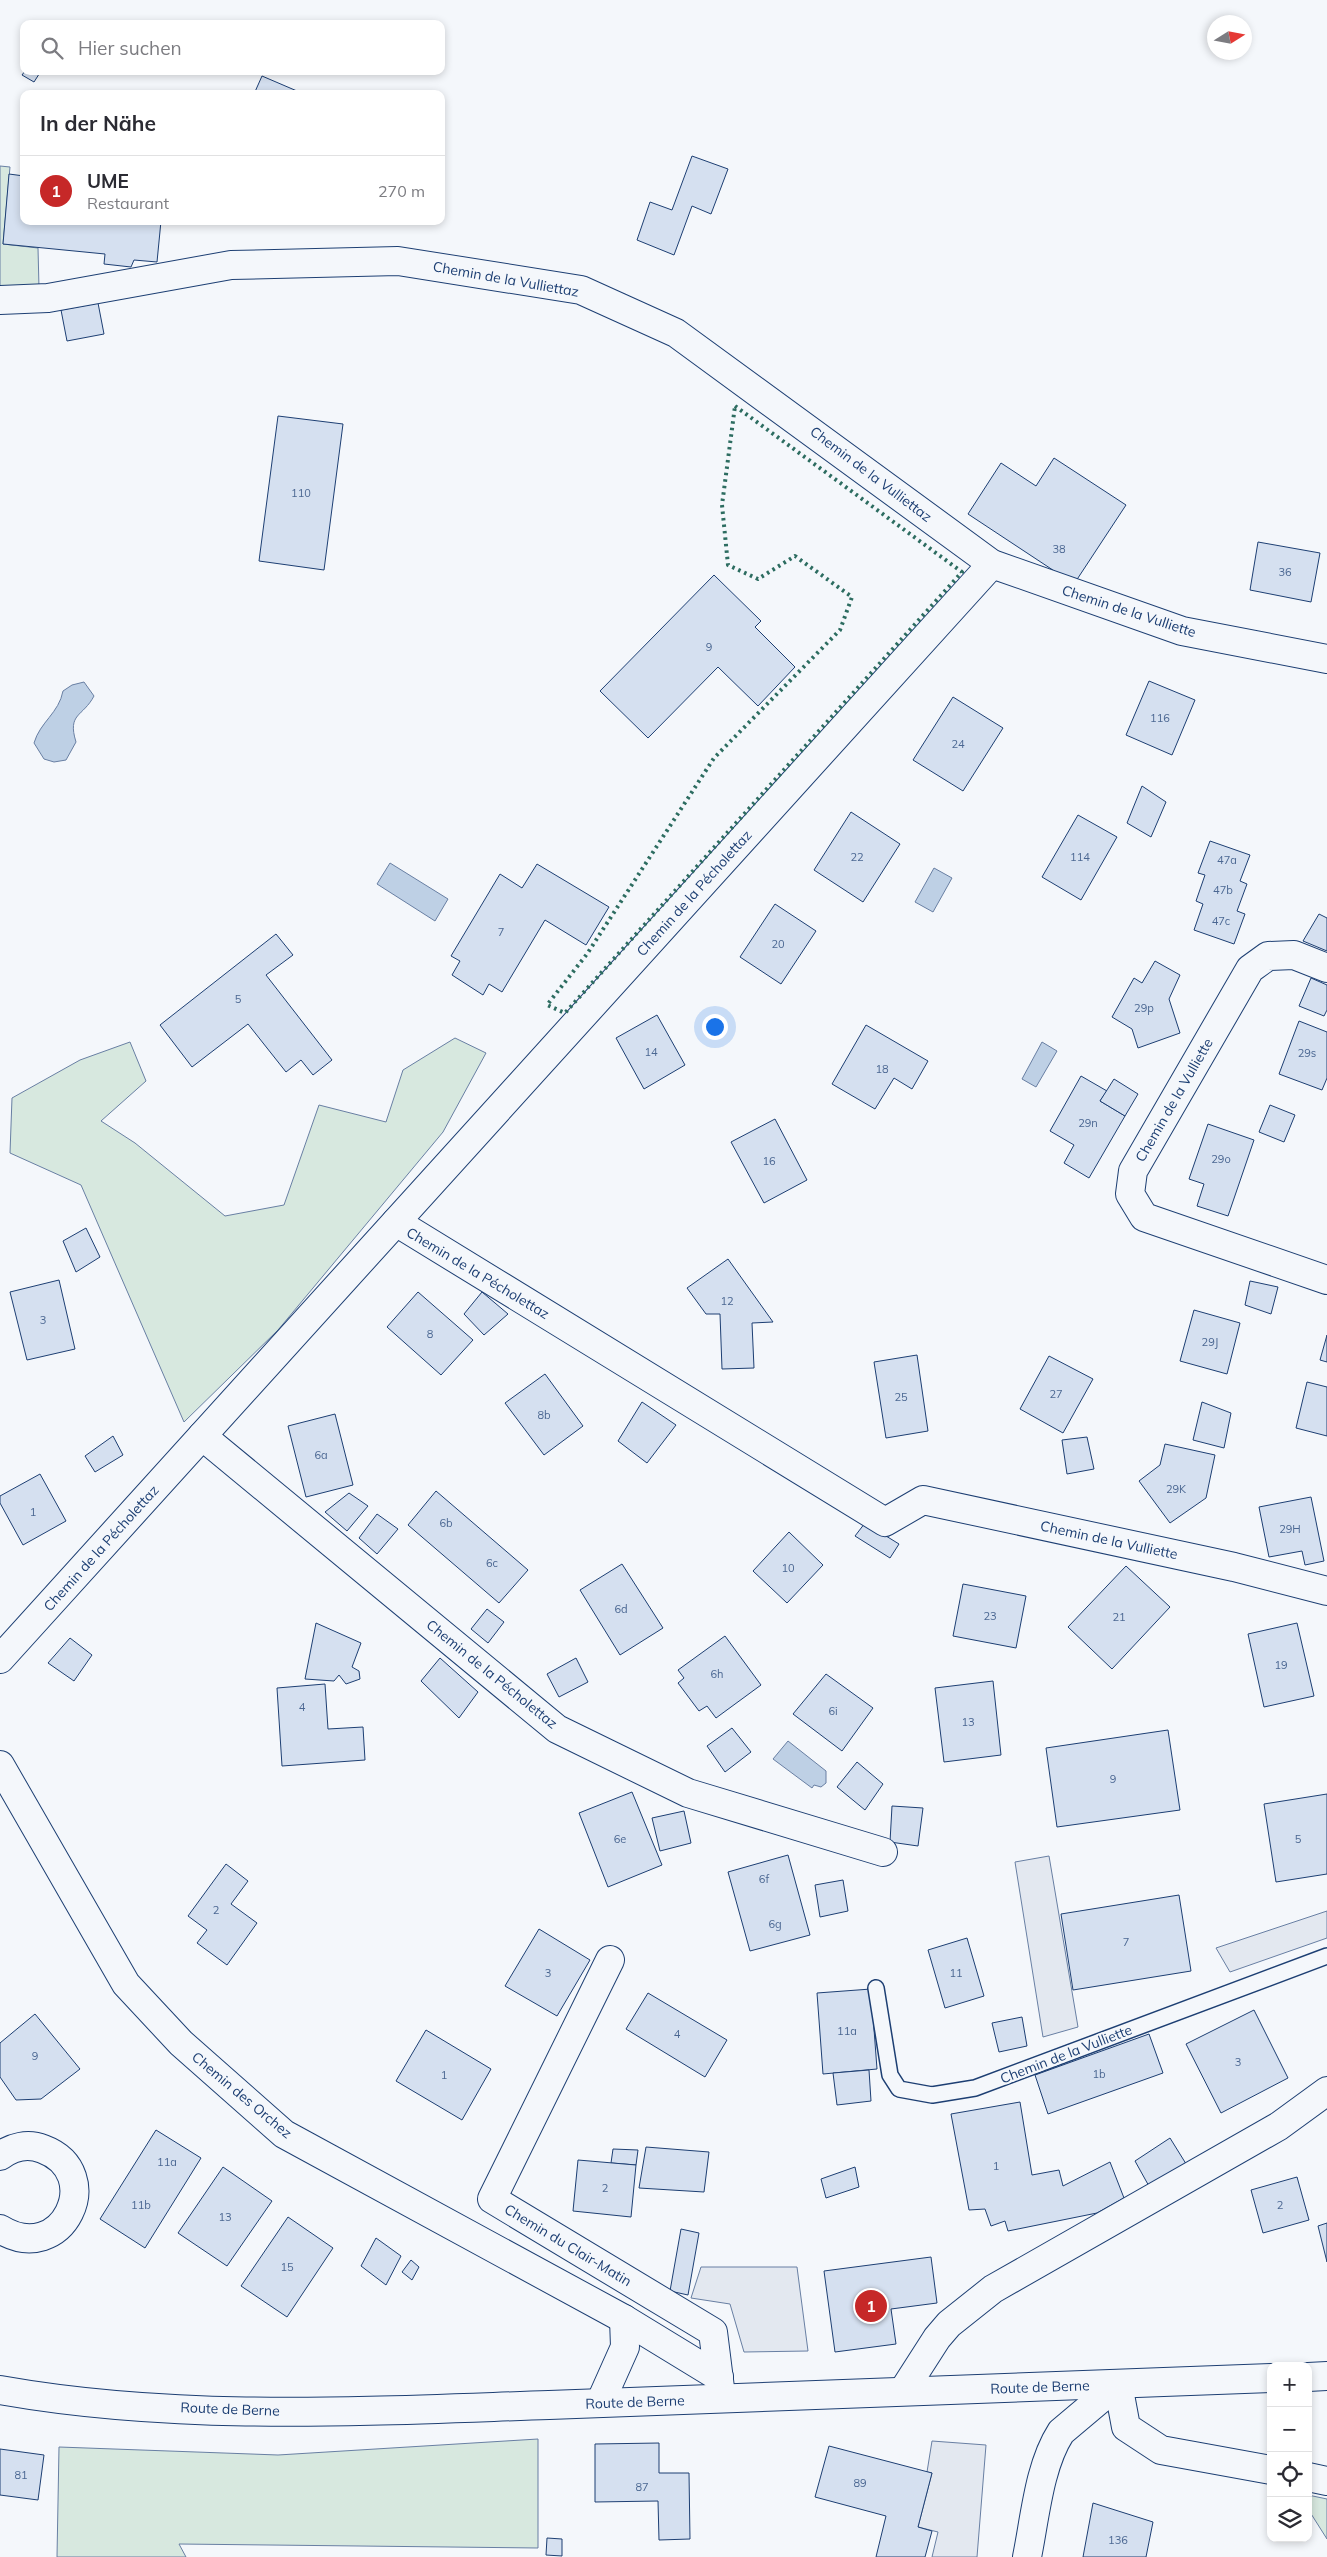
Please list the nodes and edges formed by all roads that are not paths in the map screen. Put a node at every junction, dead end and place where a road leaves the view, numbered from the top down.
1 (0, 300) edge
2 (992, 564) junction
3 (1327, 659) edge
4 (1327, 968) edge
5 (396, 1222) junction
6 (1327, 1280) edge
7 (202, 1436) junction
8 (893, 1518) joint
9 (1327, 1592) edge
10 (0, 1659) edge
11 (0, 1765) edge
12 (884, 1852) dead end
13 (1327, 1956) edge
14 (610, 1960) dead end
15 (876, 1988) dead end
16 (1327, 2091) edge
17 (0, 2156) edge
18 (0, 2229) edge
19 (624, 2319) junction
20 (1327, 2376) edge
21 (1312, 2377) edge
22 (1267, 2378) edge
23 (1118, 2384) junction
24 (720, 2388) junction
25 (0, 2390) edge
26 (903, 2392) junction
27 (600, 2403) junction
28 (1267, 2469) edge
29 (1312, 2478) edge
30 (1327, 2481) edge
31 (1026, 2557) edge

1 - 2 street, Chemin de la Vulliettaz
2 - 3 street, Chemin de la Vulliette
2 - 5 street, Chemin de la Pécholettaz
4 - 6 street, Chemin de la Vulliette
5 - 7 street, Chemin de la Pécholettaz
5 - 8 street, Chemin de la Pécholettaz
7 - 10 street, Chemin de la Pécholettaz
7 - 12 street, Chemin de la Pécholettaz
8 - 9 street, Chemin de la Vulliette
11 - 19 street, Chemin des Orchez
13 - 15 lane, Chemin de la Vulliette
14 - 24 street, Chemin du Clair-Matin
16 - 26 street
17 - 18 street
19 - 24 street, Chemin des Orchez
19 - 27 street
20 - 21 street
22 - 23 street, Route de Berne
23 - 26 street, Route de Berne
23 - 28 street
23 - 31 street
24 - 26 street, Route de Berne
24 - 27 street, Route de Berne
25 - 27 street, Route de Berne
29 - 30 street

